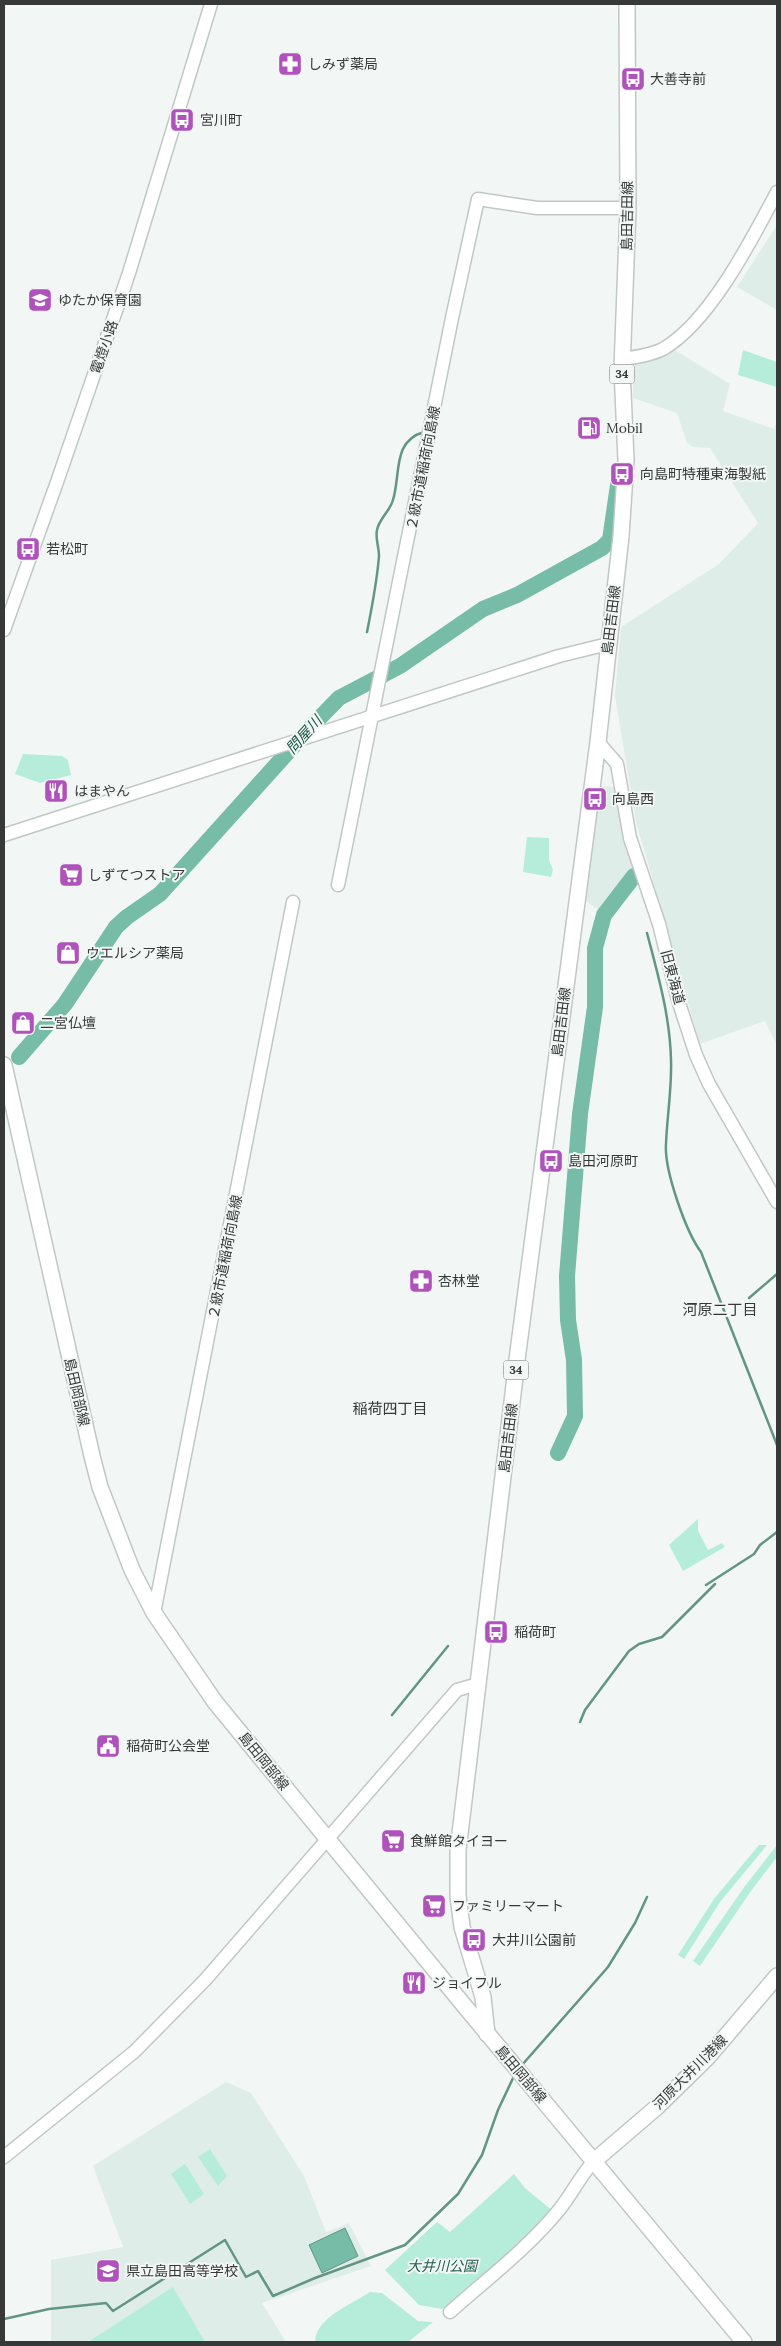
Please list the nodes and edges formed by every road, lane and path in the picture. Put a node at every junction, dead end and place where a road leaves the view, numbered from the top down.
1 (211, 4) edge
2 (627, 4) edge
3 (777, 192) edge
4 (628, 208) junction
5 (622, 359) junction
6 (4, 630) edge
7 (608, 644) junction
8 (372, 717) junction
9 (598, 742) junction
10 (4, 835) edge
11 (338, 885) dead end
12 (293, 902) dead end
13 (4, 1065) edge
14 (777, 1202) edge
15 (154, 1613) junction
16 (478, 1684) junction
17 (327, 1839) junction
18 (777, 1976) edge
19 (482, 1996) junction
20 (466, 2009) junction
21 (488, 2034) junction
22 (4, 2157) edge
23 (599, 2166) junction
24 (450, 2312) dead end
25 (744, 2342) edge

1 - 6 street, 電燈小路
2 - 4 main road, 島田吉田線 / 34
3 - 5 street
4 - 5 main road, 島田吉田線 / 34
4 - 8 street, ２級市道稲荷向島線
5 - 7 main road, 島田吉田線 / 34
7 - 8 street
7 - 9 main road, 島田吉田線 / 34
8 - 10 street
8 - 11 street, ２級市道稲荷向島線
9 - 14 street, 旧東海道
9 - 16 main road, 島田吉田線 / 34
12 - 15 street, ２級市道稲荷向島線
13 - 15 main road, 島田岡部線
15 - 17 main road, 島田岡部線
16 - 17 street
16 - 19 main road, 島田吉田線 / 34
17 - 20 main road, 島田岡部線
17 - 22 street
18 - 23 main road, 河原大井川港線
19 - 20 main road
19 - 21 main road, 島田吉田線 / 34
20 - 21 main road, 島田岡部線
21 - 23 main road, 島田岡部線
23 - 24 street
23 - 25 main road, 島田岡部線

